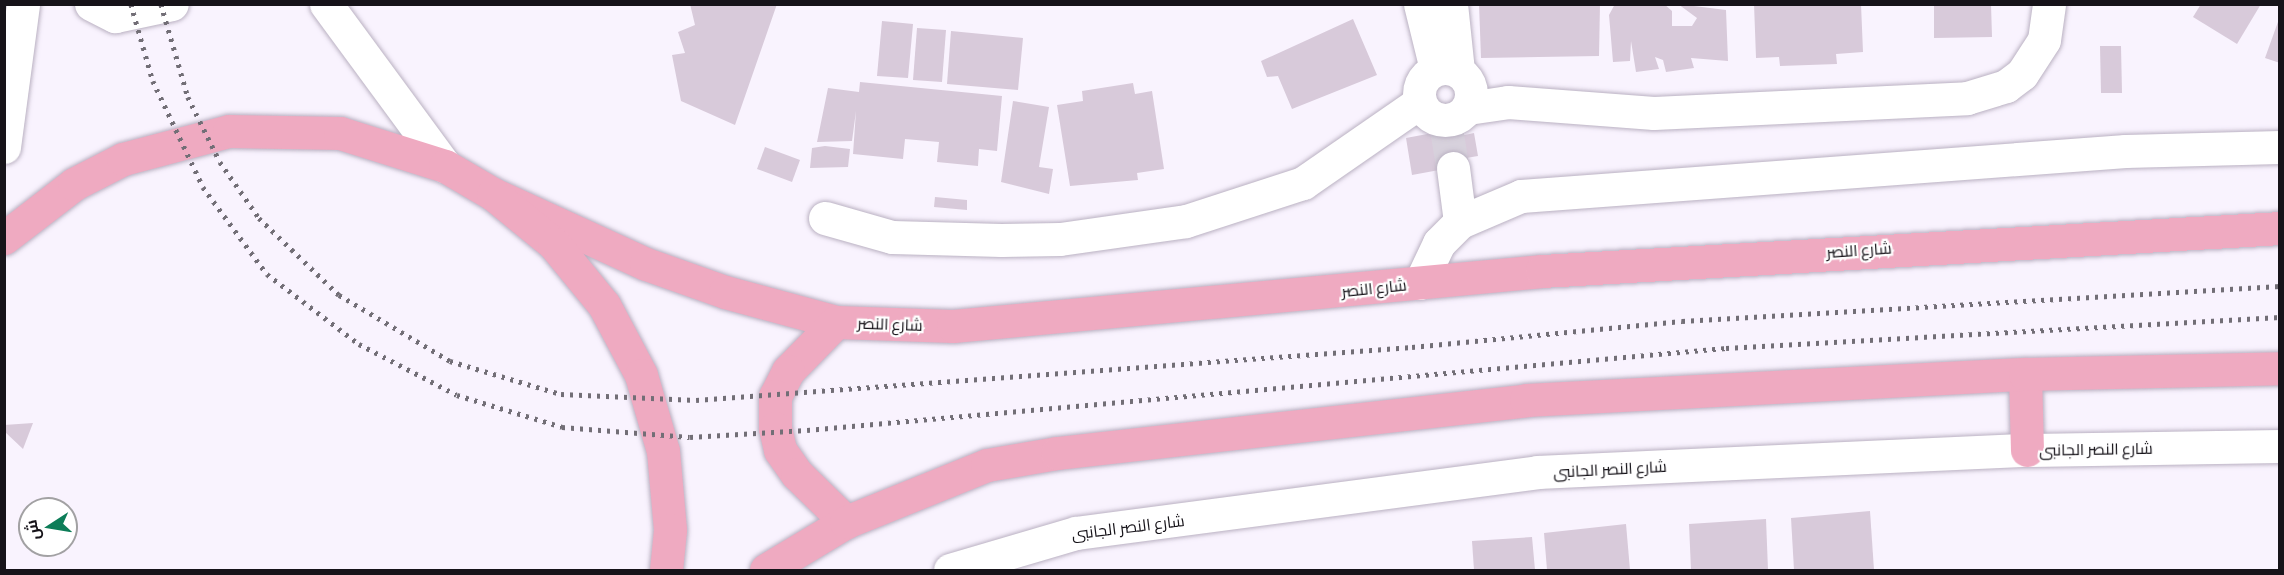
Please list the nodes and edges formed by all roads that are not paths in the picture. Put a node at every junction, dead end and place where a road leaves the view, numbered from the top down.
1 (22, 4) edge
2 (91, 4) edge
3 (172, 4) edge
4 (326, 4) edge
5 (2049, 4) edge
6 (1437, 17) edge
7 (1449, 97) junction
8 (4, 147) edge
9 (2280, 147) edge
10 (445, 166) junction
11 (1453, 168) tunnel mouth
12 (493, 194) junction
13 (825, 218) dead end
14 (1460, 222) junction
15 (2280, 228) edge
16 (4, 238) edge
17 (1420, 283) junction
18 (836, 322) junction
19 (2280, 368) edge
20 (2025, 375) junction
21 (2280, 446) edge
22 (2027, 450) junction
23 (846, 522) junction
24 (666, 570) edge
25 (766, 570) edge
26 (950, 570) edge

1 - 8 street
2 - 3 street
4 - 10 street
5 - 7 street
6 - 7 street
7 - 13 street
9 - 14 street
10 - 12 main road
10 - 16 main road
11 - 14 street
12 - 18 main road, شارع النصر
12 - 24 main road
14 - 17 street
15 - 17 main road, شارع النصر
17 - 18 main road, شارع النصر
18 - 23 main road
19 - 20 main road
20 - 22 main road
20 - 23 main road
21 - 22 street, شارع النصر الجانبى
22 - 26 street, شارع النصر الجانبى
23 - 25 main road

